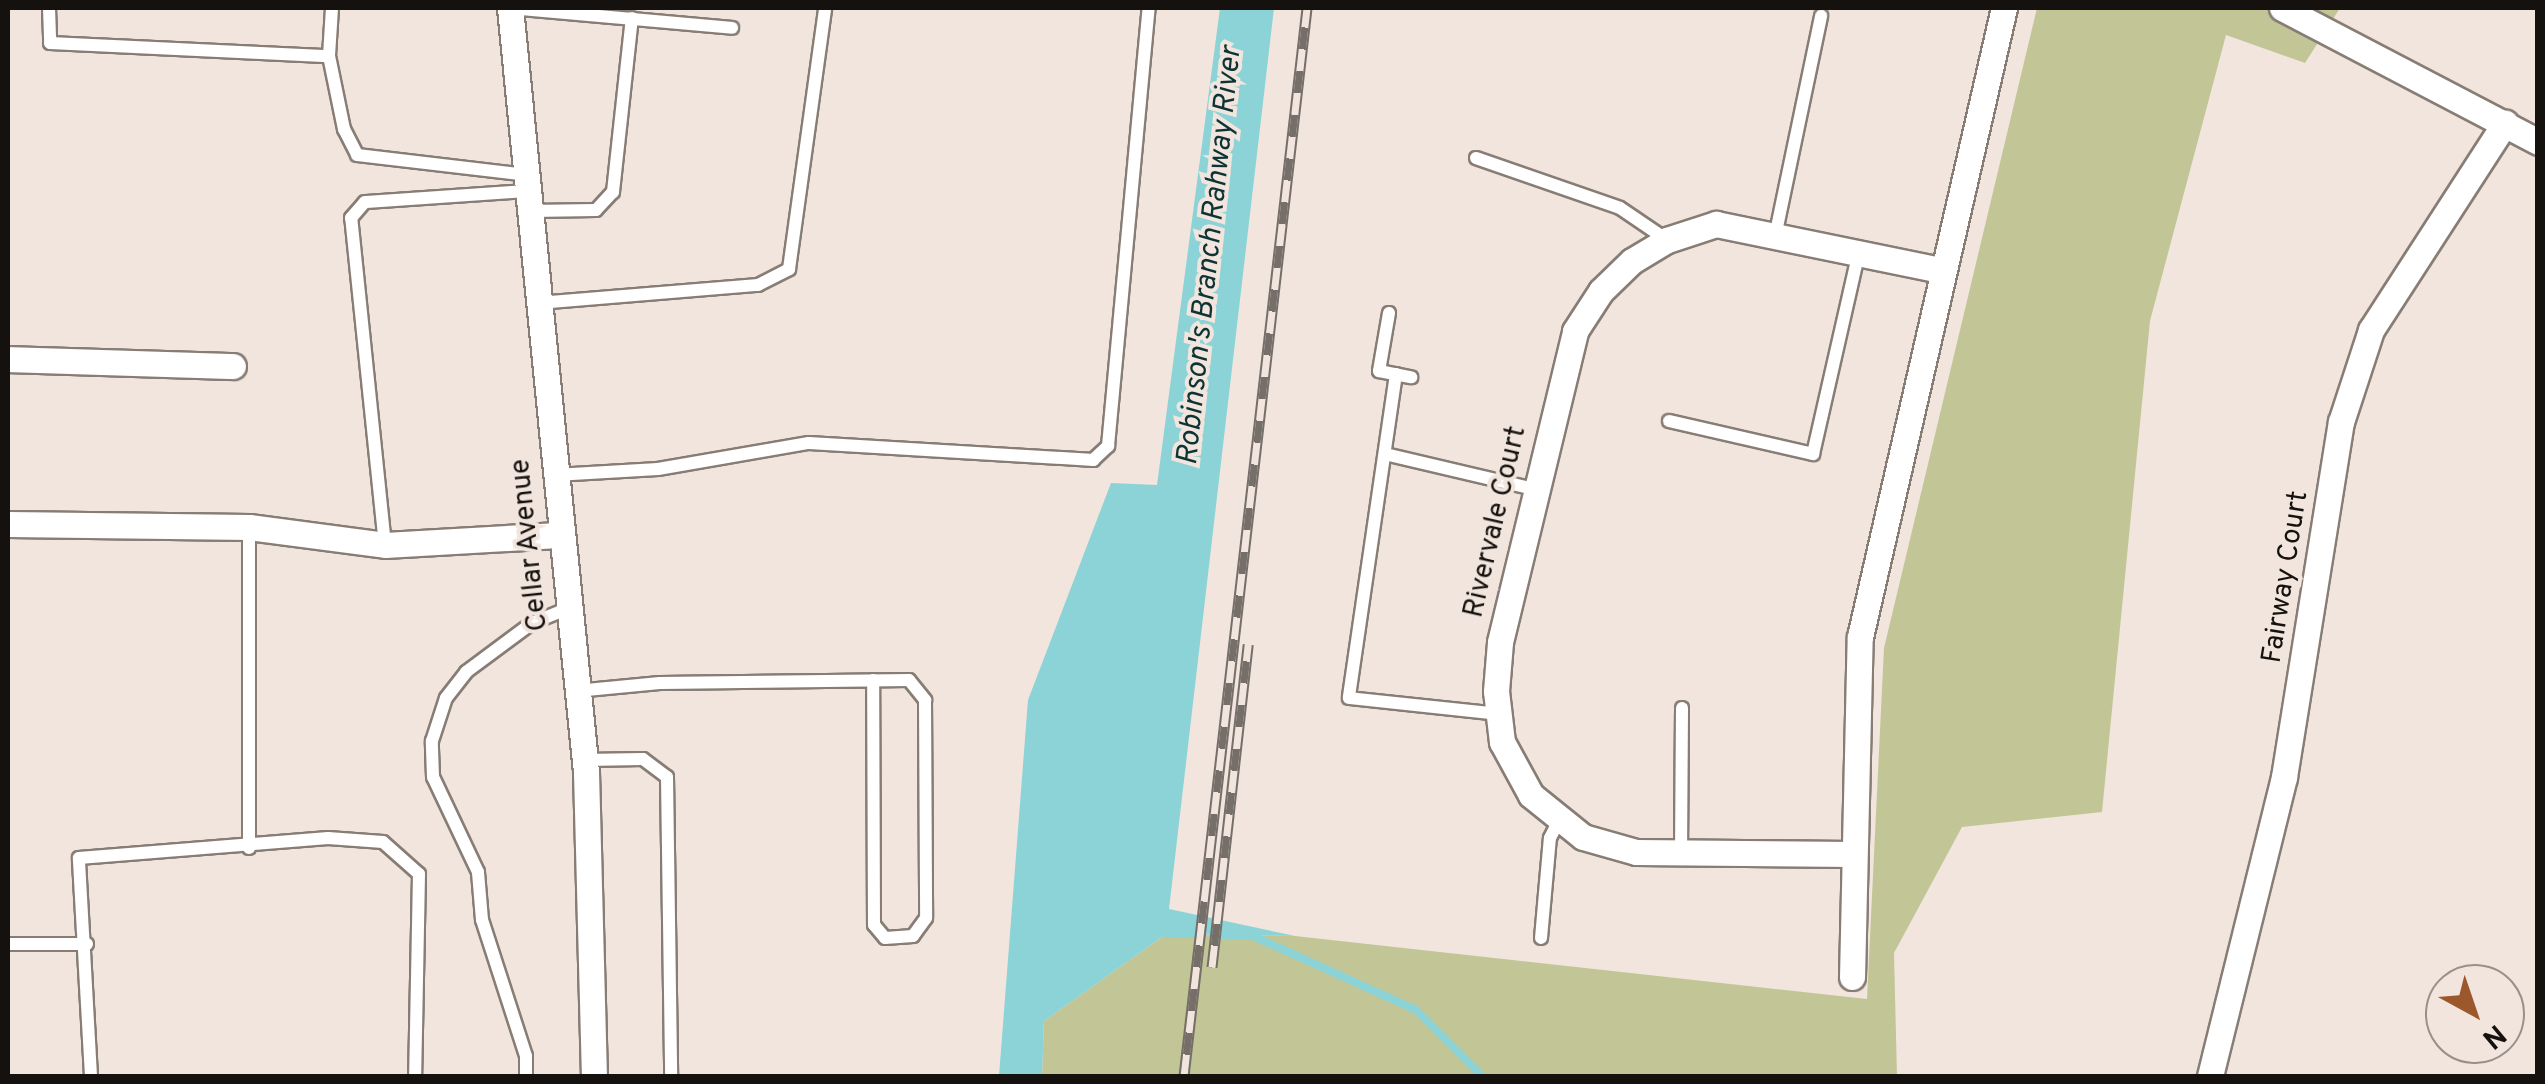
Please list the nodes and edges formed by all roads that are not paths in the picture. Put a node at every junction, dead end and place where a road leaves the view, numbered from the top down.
1 (49, 8) edge
2 (332, 8) edge
3 (510, 8) edge
4 (825, 8) edge
5 (1149, 8) edge
6 (2004, 8) edge
7 (2282, 8) edge
8 (2319, 8) edge
9 (1822, 16) dead end
10 (632, 18) junction
11 (732, 28) dead end
12 (2341, 33) junction
13 (329, 56) junction
14 (2505, 123) junction
15 (2538, 142) edge
16 (1476, 158) dead end
17 (528, 193) junction
18 (1776, 232) junction
19 (1667, 240) junction
20 (1859, 252) junction
21 (1940, 270) junction
22 (538, 303) junction
23 (1389, 313) dead end
24 (8, 359) edge
25 (233, 366) dead end
26 (1396, 374) junction
27 (1411, 377) dead end
28 (1669, 421) dead end
29 (1384, 454) junction
30 (552, 475) junction
31 (1534, 489) junction
32 (8, 524) edge
33 (249, 527) junction
34 (558, 535) junction
35 (385, 545) junction
36 (566, 609) junction
37 (873, 680) junction
38 (576, 692) junction
39 (1682, 708) dead end
40 (1498, 714) junction
41 (584, 760) junction
42 (1558, 822) junction
43 (249, 848) junction
44 (1681, 853) junction
45 (1853, 854) junction
46 (1541, 938) dead end
47 (8, 944) edge
48 (87, 944) junction
49 (1852, 976) dead end
50 (91, 1076) edge
51 (415, 1076) edge
52 (526, 1076) edge
53 (594, 1076) edge
54 (671, 1076) edge
55 (2210, 1076) edge

1 - 13 lane
2 - 13 lane
3 - 10 lane
3 - 17 street, Cellar Avenue
4 - 22 lane
5 - 30 lane
6 - 21 street
7 - 12 street
8 - 12 street
9 - 18 lane
10 - 11 lane
10 - 17 lane
12 - 14 street
13 - 17 lane
14 - 15 street
14 - 55 street, Fairway Court
16 - 19 lane
17 - 22 street, Cellar Avenue
17 - 35 lane
18 - 19 street, Rivervale Court
18 - 20 street, Rivervale Court
19 - 31 street, Rivervale Court
20 - 21 street, Rivervale Court
20 - 28 lane
21 - 45 street
22 - 30 street, Cellar Avenue
23 - 26 lane
24 - 25 street
26 - 27 lane
26 - 29 lane
29 - 31 lane
29 - 40 lane
30 - 34 street, Cellar Avenue
31 - 40 street, Rivervale Court
32 - 33 street
33 - 35 street
33 - 43 lane
34 - 35 street
34 - 36 street, Cellar Avenue
36 - 38 street, Cellar Avenue
36 - 52 lane
37 - 37 lane
37 - 38 lane
38 - 41 street, Cellar Avenue
39 - 44 lane
40 - 42 street, Rivervale Court
41 - 53 street, Cellar Avenue
41 - 54 lane
42 - 44 street, Rivervale Court
42 - 46 lane
43 - 48 lane
43 - 51 lane
44 - 45 street, Rivervale Court
45 - 49 street
47 - 48 lane
48 - 50 lane

